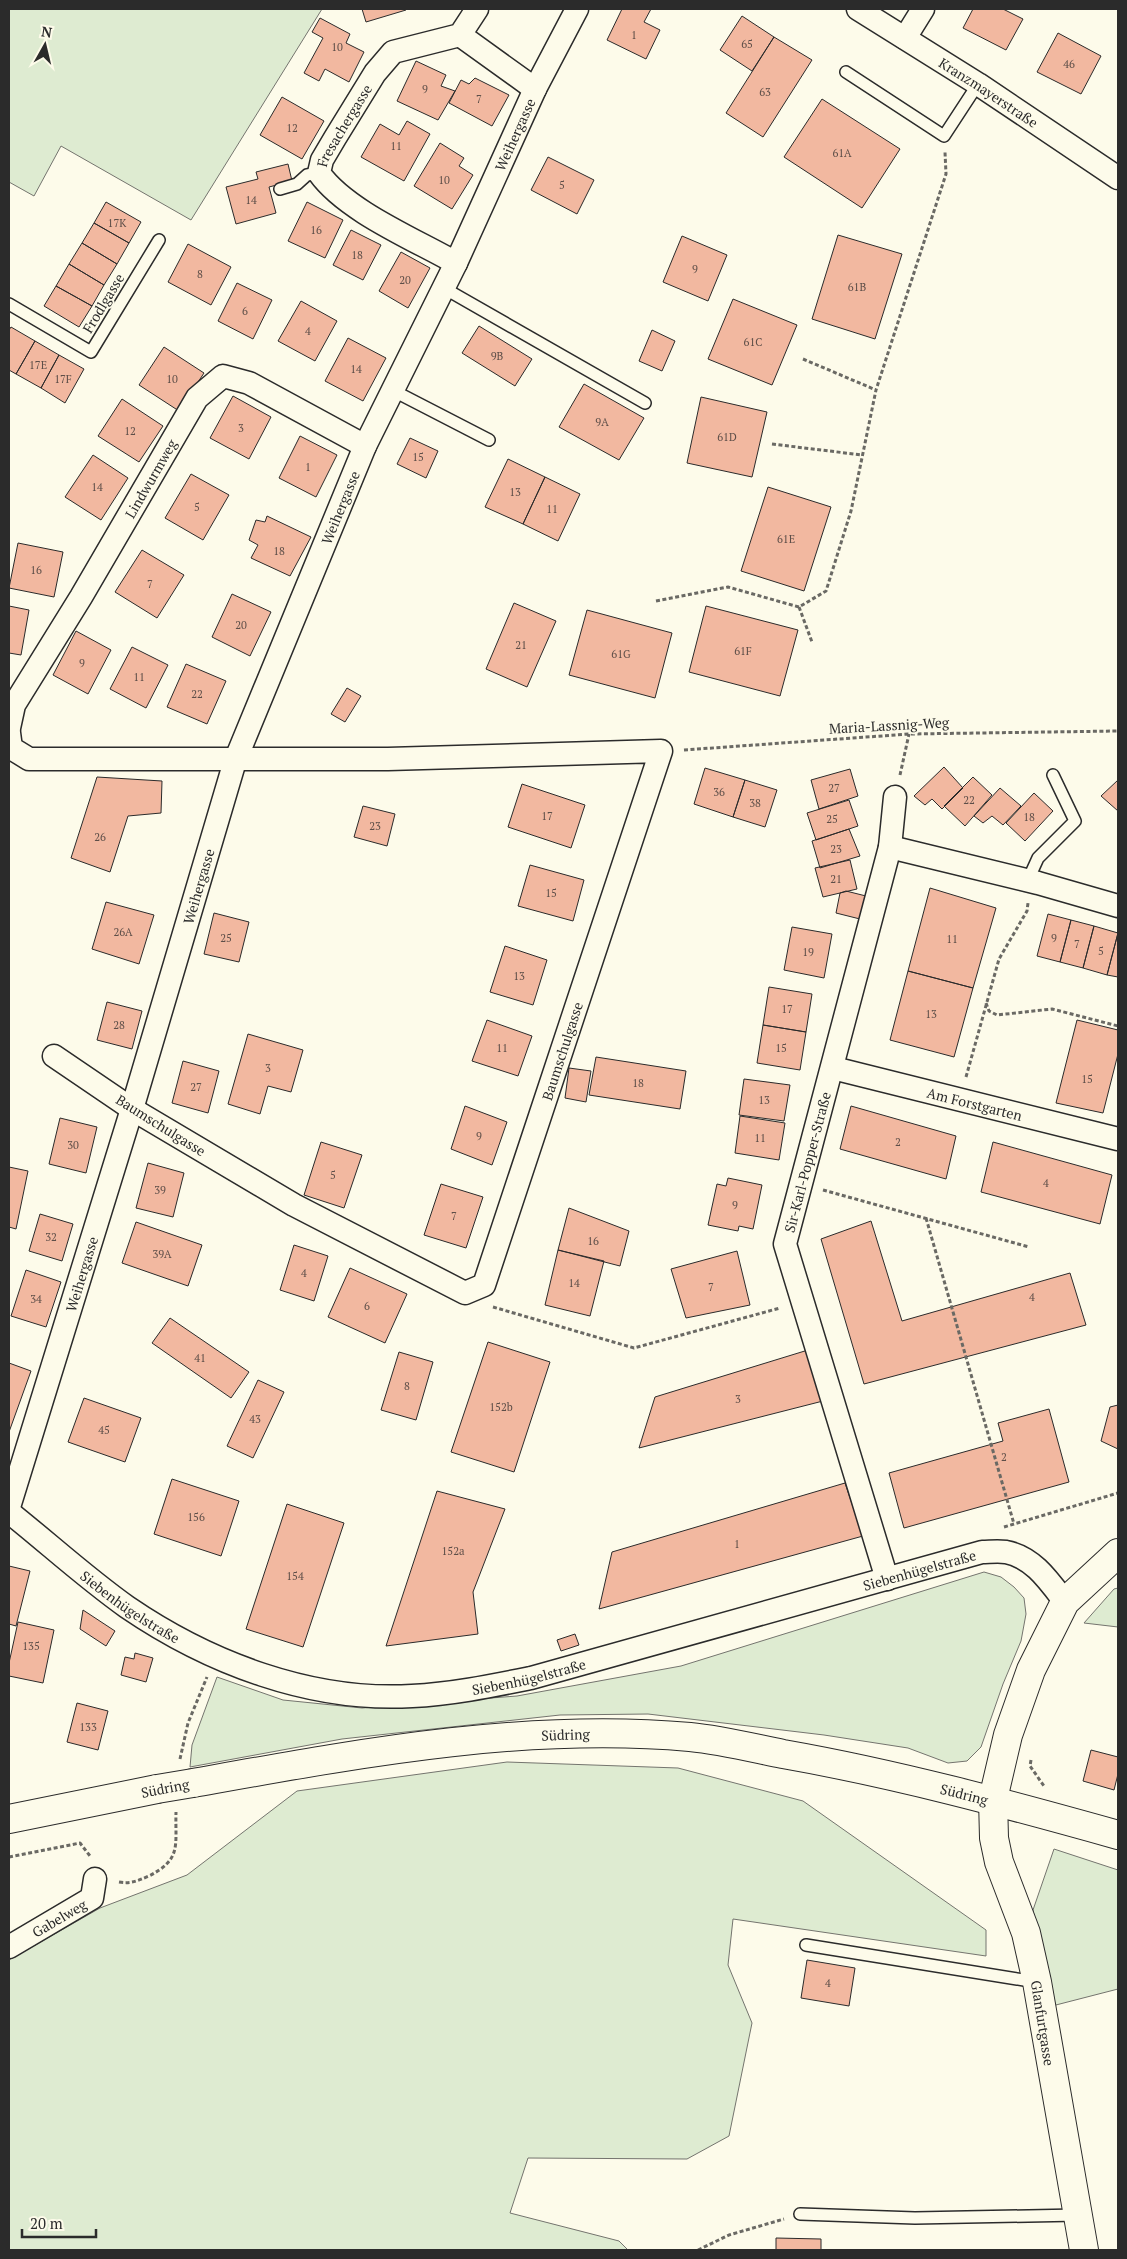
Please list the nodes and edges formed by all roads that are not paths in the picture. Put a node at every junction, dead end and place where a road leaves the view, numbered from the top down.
1 (476, 9) edge
2 (577, 9) edge
3 (858, 9) edge
4 (923, 9) edge
5 (460, 35) junction
6 (905, 38) junction
7 (846, 72) dead end
8 (978, 84) junction
9 (535, 90) junction
10 (319, 173) junction
11 (1118, 178) edge
12 (280, 189) dead end
13 (159, 240) dead end
14 (456, 262) junction
15 (442, 287) junction
16 (9, 304) edge
17 (392, 390) junction
18 (645, 403) dead end
19 (489, 440) dead end
20 (365, 446) junction
21 (9, 728) edge
22 (9, 733) edge
23 (234, 761) junction
24 (1053, 775) dead end
25 (895, 797) road end
26 (890, 847) junction
27 (1028, 880) junction
28 (1118, 906) edge
29 (54, 1056) dead end
30 (832, 1068) junction
31 (132, 1109) junction
32 (1118, 1139) edge
33 (9, 1507) edge
34 (9, 1512) edge
35 (1118, 1552) edge
36 (887, 1579) junction
37 (1065, 1602) junction
38 (993, 1799) junction
39 (9, 1819) edge
40 (1118, 1834) edge
41 (95, 1879) road end
42 (806, 1945) dead end
43 (9, 1948) edge
44 (1037, 1982) junction
45 (800, 2214) road end
46 (1078, 2215) junction
47 (1084, 2250) edge

1 - 5 street
2 - 9 street, Weihergasse
3 - 6 street, Kranzmayerstraße
4 - 6 street
5 - 9 street
5 - 10 street, Fresachergasse
6 - 8 street, Kranzmayerstraße
7 - 8 lane
8 - 11 street, Kranzmayerstraße
9 - 14 street, Weihergasse
10 - 12 lane
10 - 14 street, Fresachergasse
13 - 16 lane, Frodlgasse
14 - 15 street, Weihergasse
15 - 17 street, Weihergasse
15 - 18 lane
17 - 19 lane
17 - 20 street, Weihergasse
20 - 21 street, Lindwurmweg
20 - 23 street, Weihergasse
22 - 23 street
23 - 31 street, Weihergasse
23 - 31 street, Baumschulgasse
24 - 27 lane
25 - 26 street, Sir-Karl-Popper-Straße
26 - 27 street
26 - 30 street, Sir-Karl-Popper-Straße
27 - 28 street
29 - 31 street, Baumschulgasse
30 - 32 street, Am Forstgarten
30 - 36 street, Sir-Karl-Popper-Straße
31 - 33 street, Weihergasse
34 - 36 street, Siebenhügelstraße
35 - 37 main road
36 - 37 street, Siebenhügelstraße
37 - 38 main road
38 - 39 main road, Südring, bridge
38 - 40 main road, Südring
38 - 44 main road, Glanfurtgasse
41 - 43 street, Gabelweg
42 - 44 lane
44 - 46 main road, Glanfurtgasse
45 - 46 lane
46 - 47 main road, Glanfurtgasse

